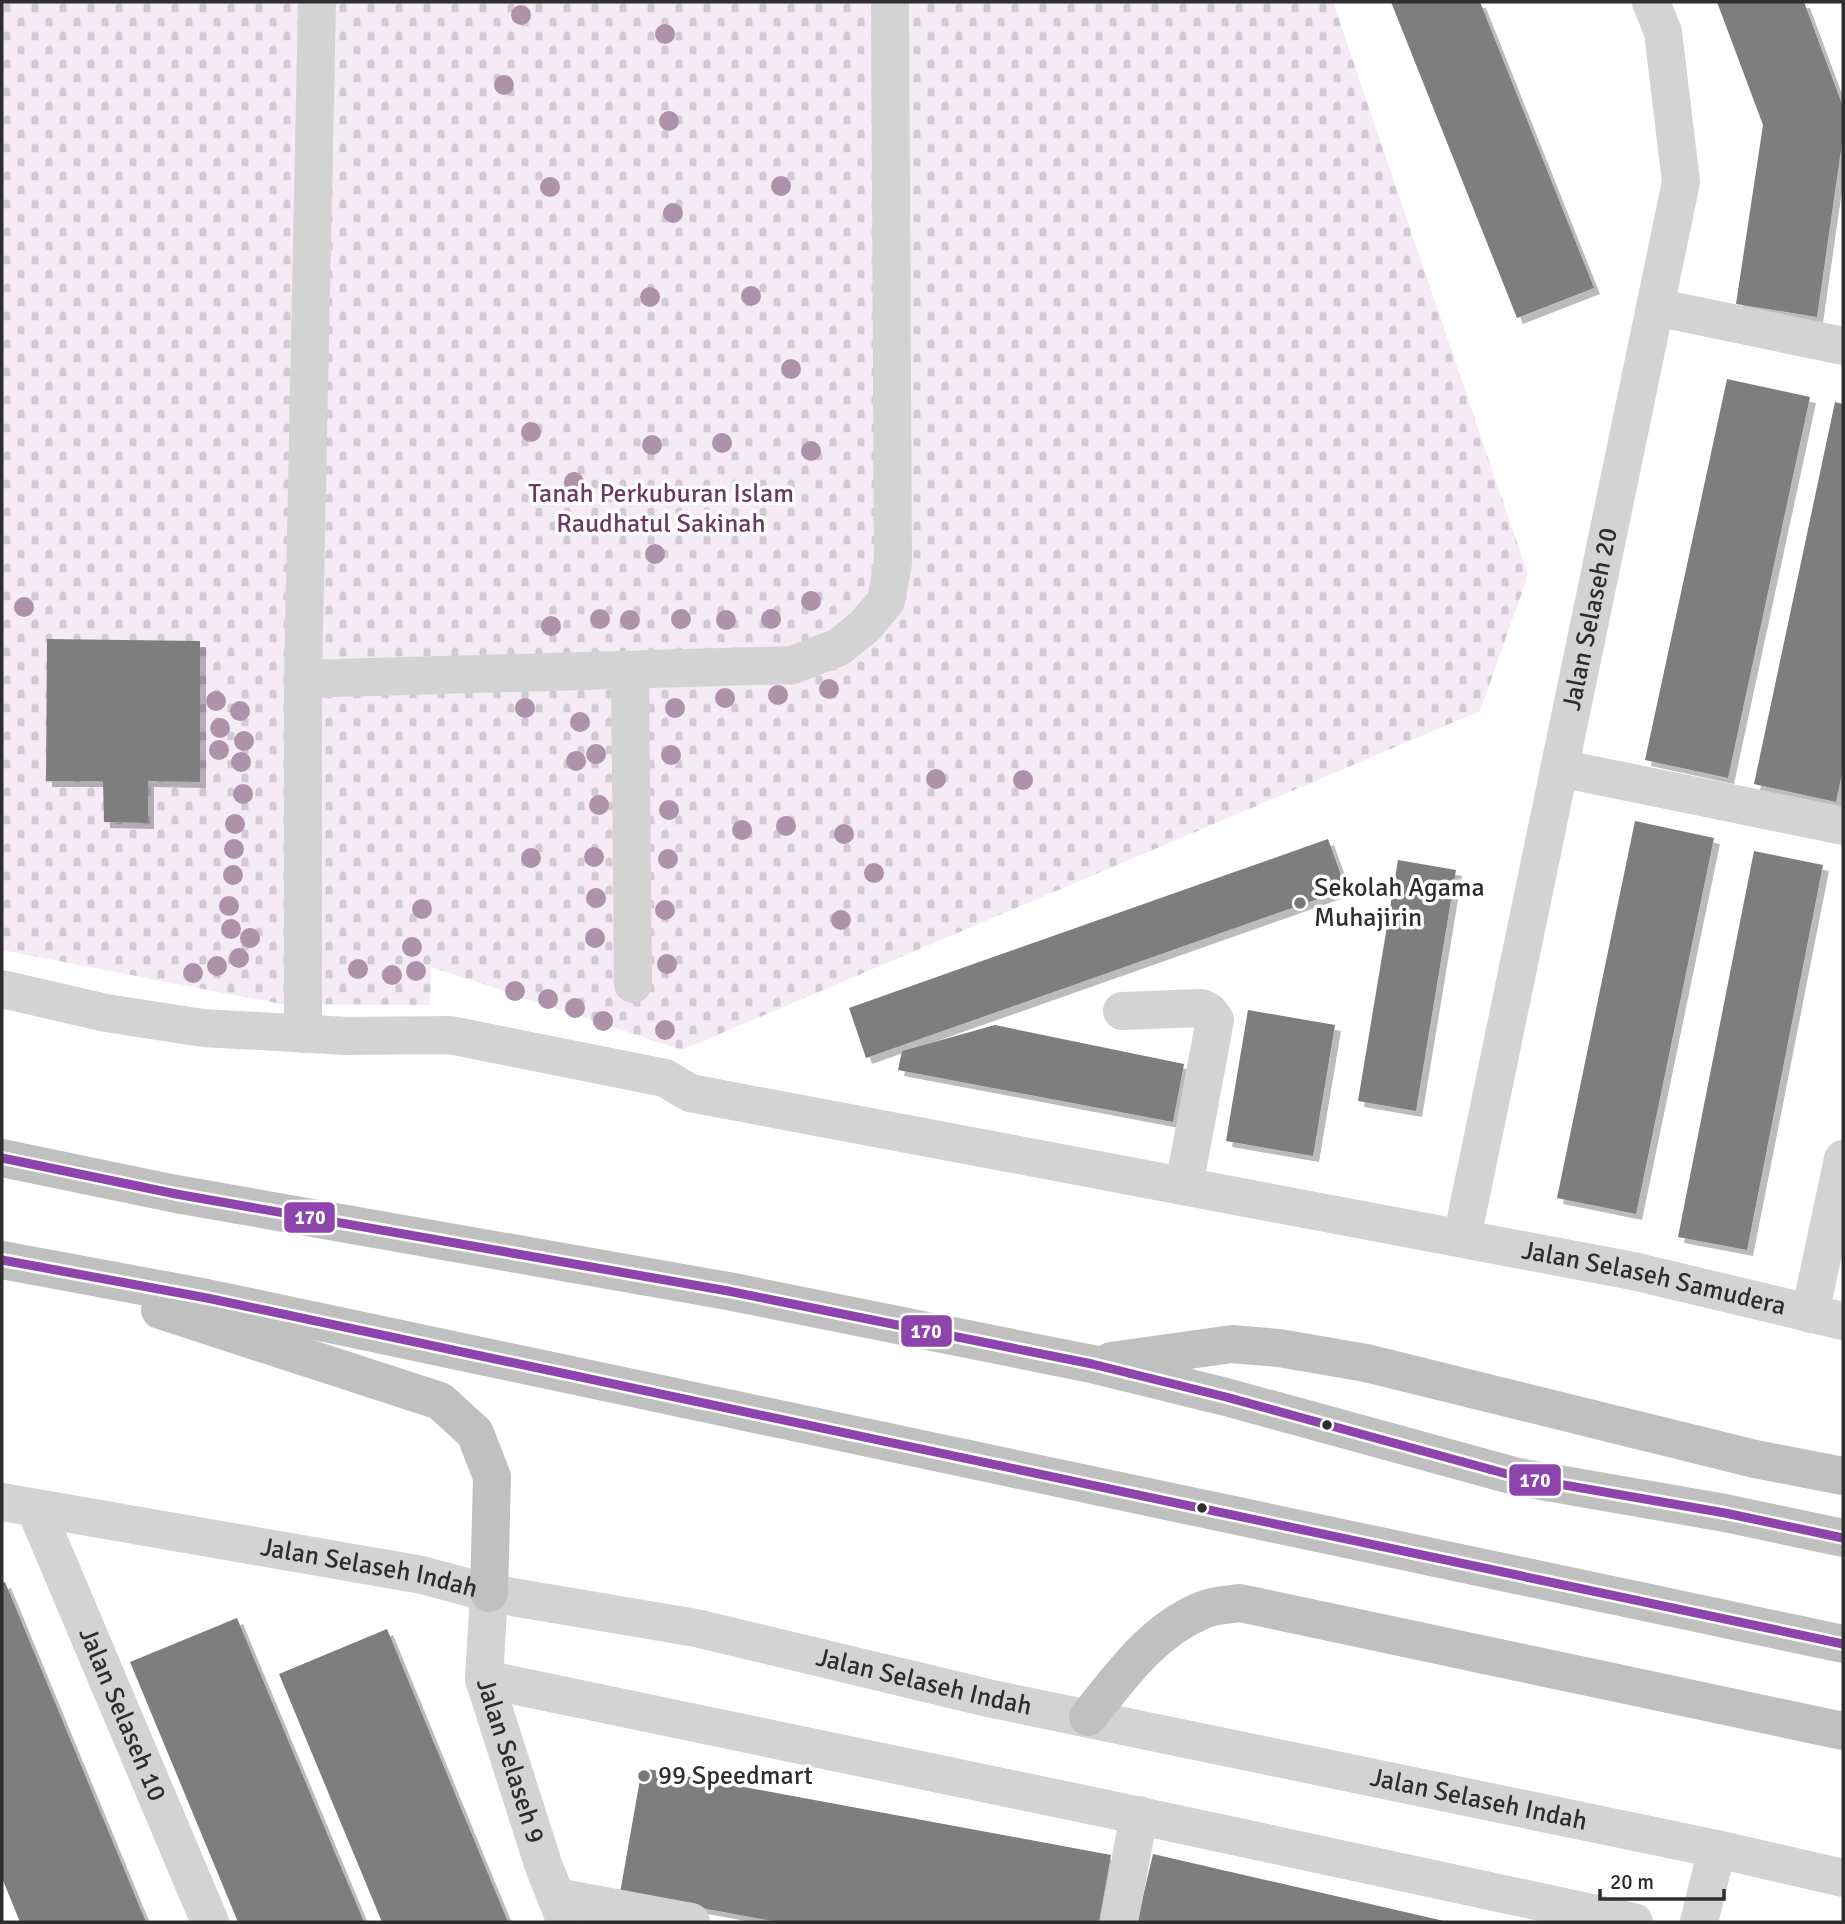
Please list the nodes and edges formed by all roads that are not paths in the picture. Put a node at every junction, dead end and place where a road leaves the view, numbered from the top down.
1 (317, 2) edge
2 (890, 2) edge
3 (1651, 2) edge
4 (1655, 306) junction
5 (1843, 346) edge
6 (630, 671) junction
7 (303, 679) junction
8 (1559, 768) junction
9 (1843, 826) edge
10 (633, 984) dead end
11 (2, 989) edge
12 (1122, 1011) dead end
13 (303, 1034) junction
14 (2, 1158) edge
15 (1843, 1159) edge
16 (1184, 1186) junction
17 (1462, 1238) junction
18 (1835, 1238) edge
19 (8, 1261) edge
20 (1826, 1317) edge
21 (1092, 1364) junction
22 (1843, 1476) edge
23 (18, 1505) edge
24 (1843, 1538) edge
25 (489, 1593) junction
26 (1843, 1644) edge
27 (484, 1679) junction
28 (1088, 1717) junction
29 (1843, 1731) edge
30 (1139, 1815) junction
31 (1717, 1849) junction
32 (1843, 1878) edge
33 (561, 1910) edge
34 (210, 1922) edge
35 (691, 1922) edge
36 (1119, 1922) edge
37 (1634, 1922) edge
38 (1699, 1922) edge

1 - 7 street
2 - 6 street
3 - 4 street, Jalan Selaseh 20
4 - 5 street
4 - 8 street, Jalan Selaseh 20
6 - 7 street
6 - 10 street
7 - 13 street
8 - 9 street
8 - 17 street, Jalan Selaseh 20
11 - 13 street, Jalan Selaseh Samudera
12 - 16 street
13 - 16 street, Jalan Selaseh Samudera
14 - 21 highway
15 - 18 street
16 - 17 street, Jalan Selaseh Samudera
17 - 20 street, Jalan Selaseh Samudera
18 - 20 street
19 - 25 highway
19 - 26 highway
21 - 22 highway
21 - 24 highway
23 - 25 street, Jalan Selaseh Indah
23 - 34 street, Jalan Selaseh 10
25 - 27 street, Jalan Selaseh 9
25 - 28 street, Jalan Selaseh Indah
27 - 30 street
27 - 33 street, Jalan Selaseh 9
28 - 29 highway
28 - 31 street, Jalan Selaseh Indah
30 - 36 street
30 - 37 street
31 - 32 street, Jalan Selaseh Indah
31 - 38 street
33 - 35 street

